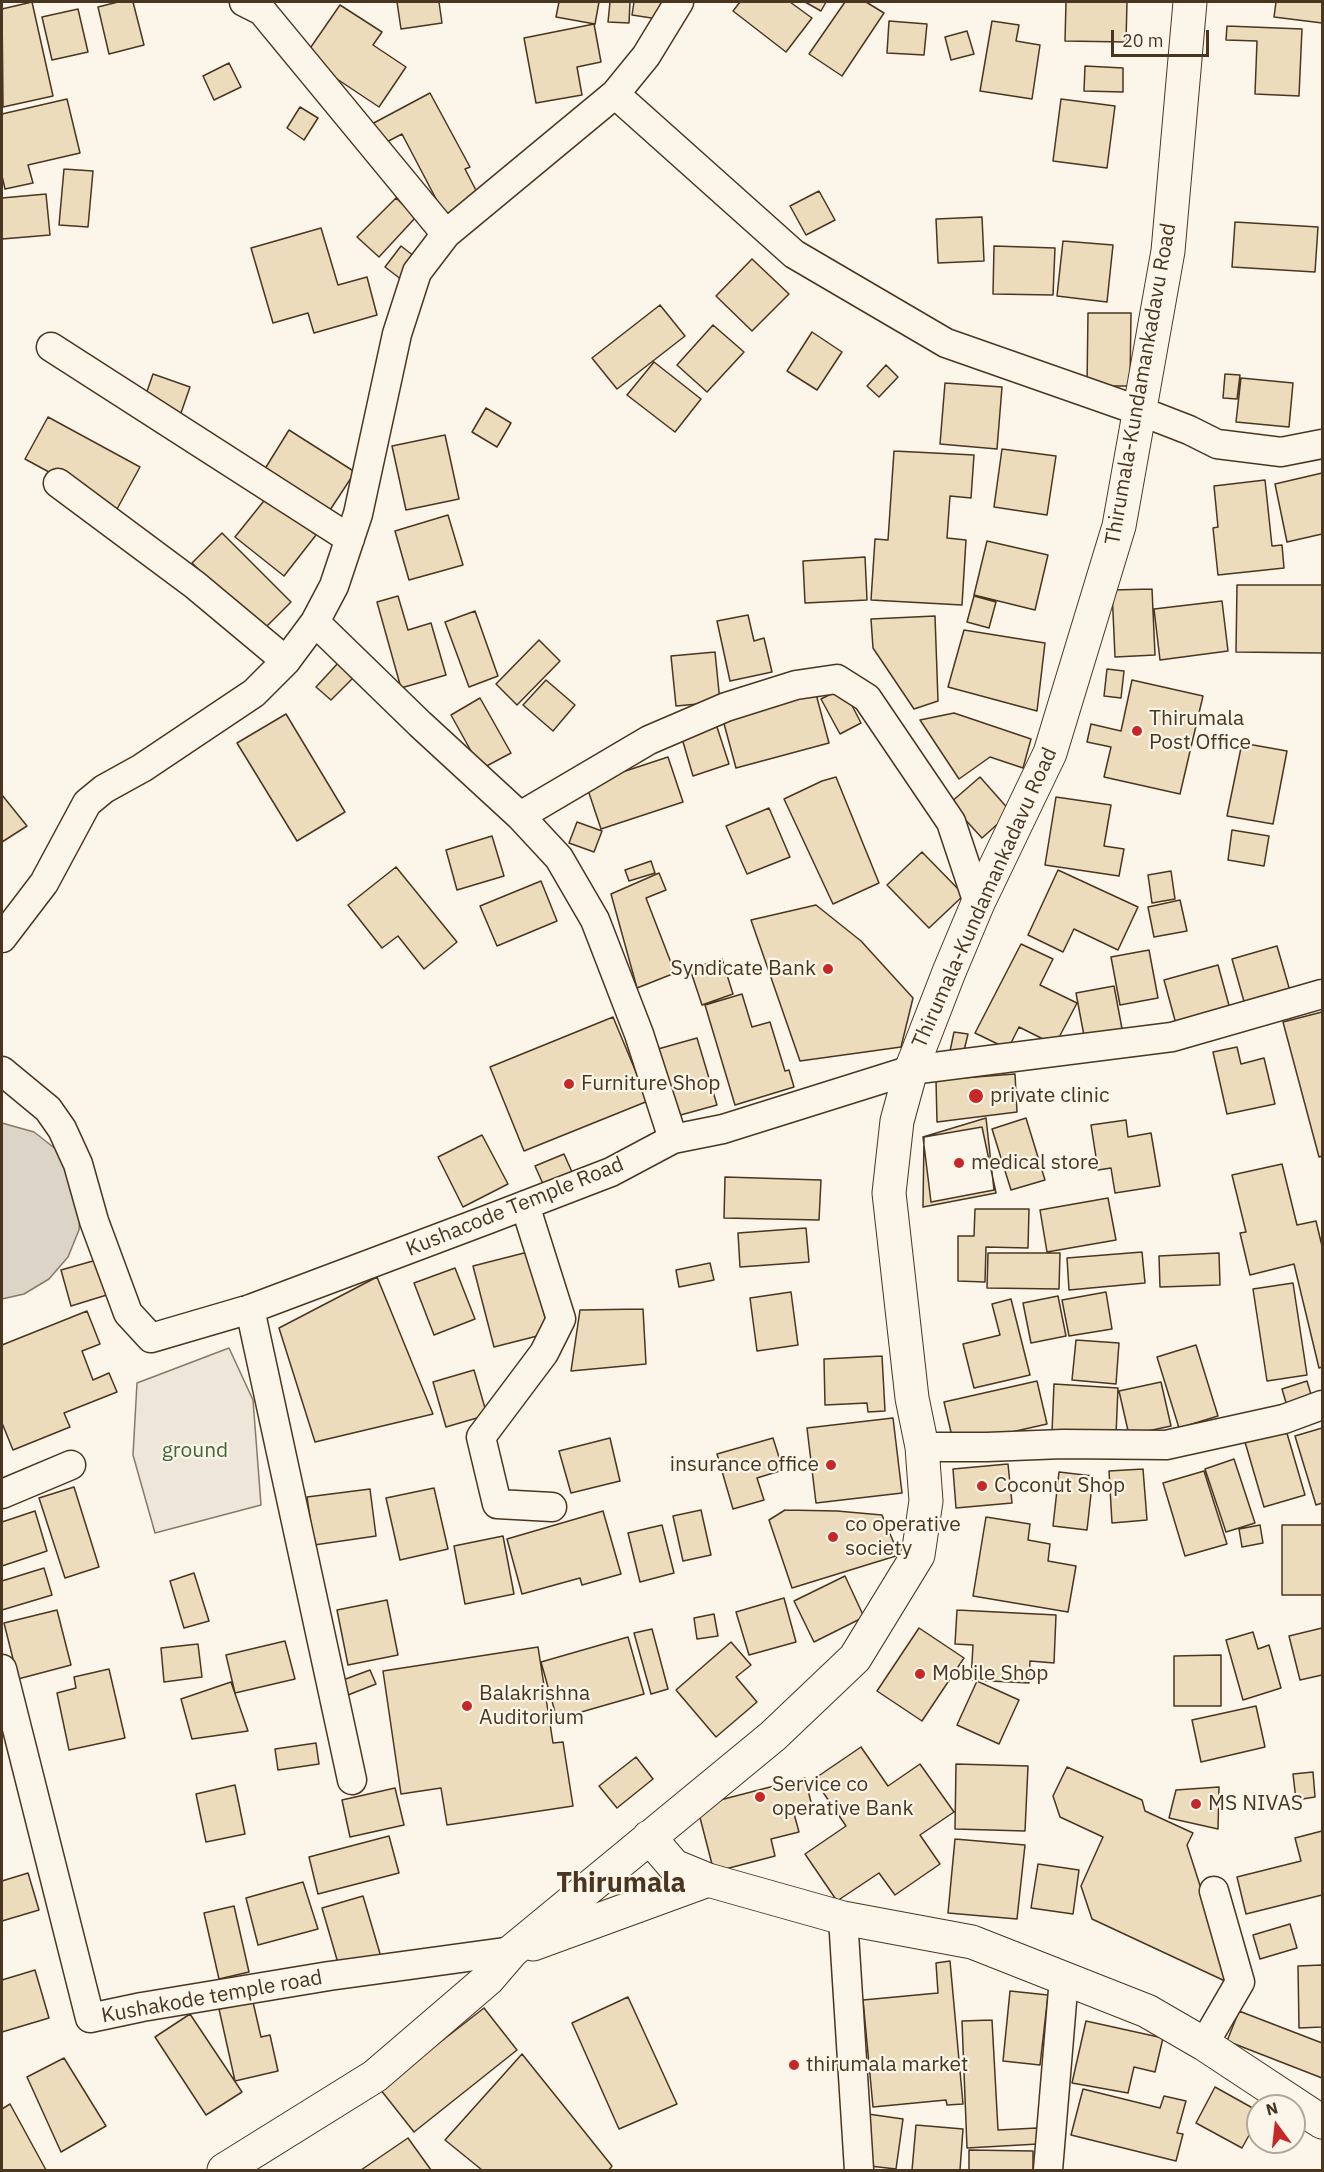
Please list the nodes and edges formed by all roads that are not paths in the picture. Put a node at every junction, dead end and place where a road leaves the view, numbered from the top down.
1 (679, 2) edge
2 (1190, 2) edge
3 (258, 5) edge
4 (615, 94) junction
5 (446, 234) junction
6 (51, 347) dead end
7 (1140, 411) junction
8 (1323, 444) edge
9 (58, 483) dead end
10 (350, 539) junction
11 (315, 622) junction
12 (286, 661) junction
13 (520, 816) junction
14 (978, 903) junction
15 (2, 938) edge
16 (1323, 994) edge
17 (911, 1070) junction
18 (2, 1071) edge
19 (673, 1138) junction
20 (525, 1205) junction
21 (250, 1309) junction
22 (1323, 1405) edge
23 (922, 1447) junction
24 (71, 1465) dead end
25 (2, 1494) edge
26 (552, 1507) dead end
27 (2, 1669) edge
28 (352, 1780) dead end
29 (649, 1837) junction
30 (708, 1881) junction
31 (1214, 1891) dead end
32 (843, 1918) junction
33 (512, 1951) junction
34 (1064, 1978) junction
35 (1204, 2044) junction
36 (1323, 2122) edge
37 (224, 2170) edge
38 (858, 2170) edge
39 (1048, 2170) edge

1 - 4 street
2 - 7 main road, Thirumala-Kundamankadavu Road
3 - 5 street
4 - 5 street
4 - 7 street
5 - 10 street
6 - 10 street
7 - 8 street
7 - 14 main road, Thirumala-Kundamankadavu Road
9 - 12 street
10 - 11 street
11 - 12 street
11 - 13 street
12 - 15 street
13 - 14 street
13 - 19 street
14 - 17 main road, Thirumala-Kundamankadavu Road
16 - 17 street, Kushacode Temple Road
17 - 19 street, Kushacode Temple Road
17 - 23 main road, Thirumala-Kundamankadavu Road
18 - 21 street, Kushacode Temple Road
19 - 20 street, Kushacode Temple Road
20 - 21 street, Kushacode Temple Road
20 - 26 street
21 - 28 street
22 - 23 street
23 - 29 main road, Thirumala-Kundamankadavu Road
24 - 25 street
27 - 33 street, Kushakode temple road
29 - 30 main road
29 - 33 main road, Thirumala-Kundamankadavu Road
30 - 32 main road
30 - 33 main road
31 - 35 street
32 - 34 main road
32 - 38 street
33 - 37 main road, Thirumala-Kundamankadavu Road
34 - 35 main road
34 - 39 street
35 - 36 main road

